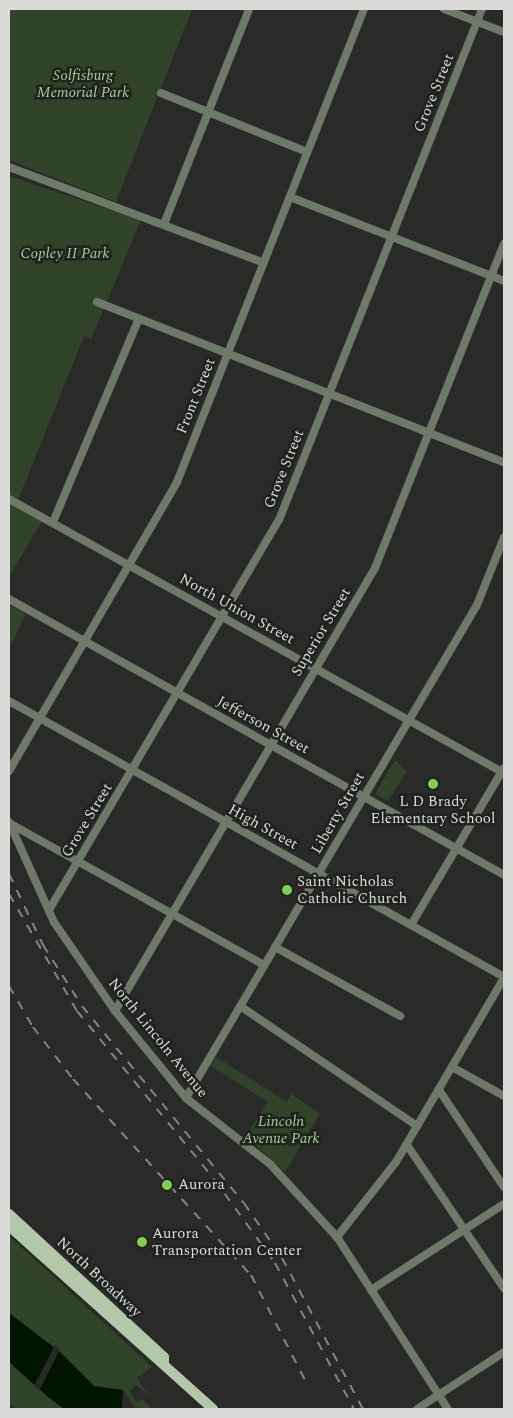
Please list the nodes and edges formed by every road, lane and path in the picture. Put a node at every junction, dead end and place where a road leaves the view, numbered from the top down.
1 (249, 9) edge
2 (364, 9) edge
3 (444, 9) edge
4 (482, 9) edge
5 (477, 21) junction
6 (504, 32) edge
7 (161, 93) dead end
8 (208, 112) junction
9 (308, 152) junction
10 (9, 167) edge
11 (290, 197) junction
12 (164, 224) junction
13 (391, 237) junction
14 (504, 244) edge
15 (264, 263) junction
16 (492, 276) junction
17 (504, 281) edge
18 (96, 302) dead end
19 (139, 318) junction
20 (228, 353) junction
21 (329, 394) junction
22 (429, 433) junction
23 (504, 462) edge
24 (9, 499) edge
25 (53, 522) junction
26 (504, 537) edge
27 (129, 564) junction
28 (9, 599) edge
29 (222, 616) junction
30 (84, 641) junction
31 (316, 668) junction
32 (178, 693) junction
33 (9, 701) edge
34 (39, 718) junction
35 (408, 720) junction
36 (270, 745) junction
37 (133, 770) junction
38 (503, 771) edge
39 (9, 772) edge
40 (363, 797) junction
41 (9, 822) edge
42 (225, 822) junction
43 (456, 848) junction
44 (78, 862) junction
45 (318, 874) junction
46 (504, 875) edge
47 (49, 910) junction
48 (171, 914) junction
49 (411, 925) junction
50 (275, 947) junction
51 (264, 965) junction
52 (504, 978) edge
53 (240, 1006) junction
54 (114, 1011) junction
55 (400, 1016) dead end
56 (452, 1067) junction
57 (439, 1090) junction
58 (504, 1096) edge
59 (186, 1098) junction
60 (418, 1126) junction
61 (407, 1145) junction
62 (504, 1187) edge
63 (504, 1204) edge
64 (9, 1214) edge
65 (9, 1226) edge
66 (465, 1229) junction
67 (337, 1237) junction
68 (504, 1288) edge
69 (371, 1290) junction
70 (504, 1352) edge
71 (164, 1364) junction
72 (438, 1396) junction
73 (213, 1409) edge
74 (417, 1409) edge
75 (448, 1409) edge

1 - 8 street
2 - 9 street, Front Street
3 - 5 street
4 - 5 street, Grove Street
5 - 6 street
5 - 13 street, Grove Street
7 - 8 street
8 - 9 street
8 - 12 street
9 - 11 street, Front Street
10 - 12 street
11 - 13 street
11 - 15 street, Front Street
12 - 15 street
13 - 16 street
13 - 21 street, Grove Street
14 - 16 street, Superior Street
15 - 20 street, Front Street
16 - 17 street
16 - 22 street, Superior Street
18 - 19 street
19 - 20 street
19 - 25 street
20 - 21 street
20 - 27 street, Front Street
21 - 22 street
21 - 29 street, Grove Street
22 - 23 street
22 - 31 street, Superior Street
24 - 25 street, North Union Street
25 - 27 street, North Union Street
26 - 35 street, Liberty Street
27 - 29 street, North Union Street
27 - 30 street, Front Street
28 - 30 street, Jefferson Street
29 - 31 street, North Union Street
29 - 32 street, Grove Street
30 - 32 street, Jefferson Street
30 - 34 street, Front Street
31 - 35 street, North Union Street
31 - 36 street, Superior Street
32 - 36 street, Jefferson Street
32 - 37 street, Grove Street
33 - 34 street, High Street
34 - 37 street, High Street
34 - 39 street, Front Street
35 - 38 street, North Union Street
35 - 40 street, Liberty Street
36 - 40 street, Jefferson Street
36 - 42 street, Superior Street
37 - 42 street, High Street
37 - 44 street, Grove Street
38 - 43 street
40 - 43 street, Jefferson Street
40 - 45 street, Liberty Street
41 - 44 street
41 - 47 street, North Lincoln Avenue
42 - 45 street, High Street
42 - 48 street, Superior Street
43 - 46 street, Jefferson Street
43 - 49 street
44 - 47 street, Grove Street
44 - 48 street
45 - 49 street, High Street
45 - 50 street, Liberty Street
47 - 54 street, North Lincoln Avenue
48 - 51 street
48 - 54 street, Superior Street
49 - 52 street, High Street
50 - 51 street, Liberty Street
50 - 55 street
51 - 53 street, Liberty Street
52 - 56 street
53 - 59 street, Liberty Street
53 - 60 street
54 - 59 street, North Lincoln Avenue
56 - 57 street
56 - 58 street
57 - 60 street
57 - 62 street
59 - 67 street, North Lincoln Avenue
60 - 61 street
61 - 66 street
61 - 67 street
63 - 66 street
64 - 71 main road, North Broadway
65 - 71 main road, North Broadway
66 - 68 street
66 - 69 street
67 - 69 street, North Lincoln Avenue
69 - 72 street, North Lincoln Avenue
70 - 72 street
71 - 73 main road, North Broadway
72 - 74 street
72 - 75 street, North Lincoln Avenue

